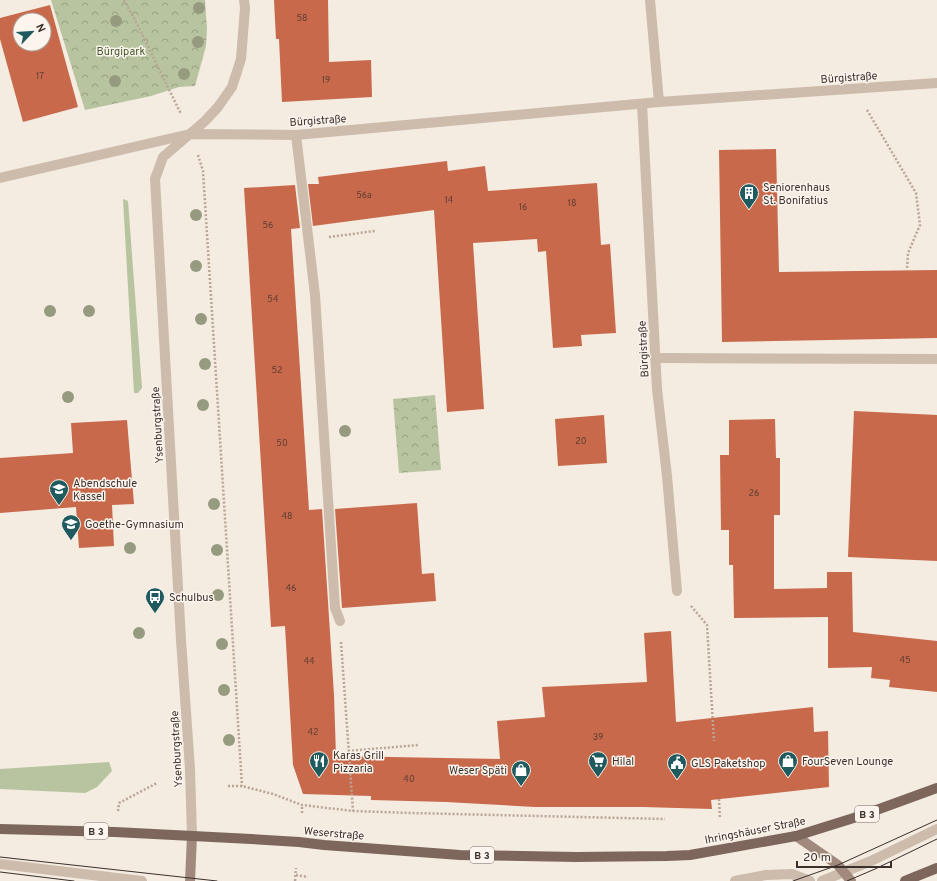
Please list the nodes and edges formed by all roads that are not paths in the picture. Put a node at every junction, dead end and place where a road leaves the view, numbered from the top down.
1 (244, 0) edge
2 (650, 0) edge
3 (937, 83) edge
4 (659, 102) junction
5 (642, 104) junction
6 (190, 134) junction
7 (296, 135) junction
8 (0, 178) edge
9 (655, 358) junction
10 (937, 359) edge
11 (677, 591) road end
12 (340, 622) road end
13 (937, 788) edge
14 (0, 829) edge
15 (937, 830) edge
16 (192, 836) junction
17 (796, 836) junction
18 (667, 856) joint
19 (0, 864) edge
20 (937, 868) edge
21 (844, 872) junction
22 (142, 881) edge
23 (190, 881) edge
24 (735, 881) edge
25 (810, 881) edge
26 (822, 881) edge
27 (851, 881) edge
28 (905, 881) edge

1 - 6 street, Ysenburgstraße
2 - 4 street
3 - 4 street, Bürgistraße
4 - 5 street, Bürgistraße
5 - 7 street, Bürgistraße
5 - 9 street, Bürgistraße
6 - 7 street, Bürgistraße
6 - 8 street, Bürgistraße
6 - 16 street, Ysenburgstraße
7 - 12 street
9 - 10 street
9 - 11 street, Bürgistraße
13 - 17 main road, Ihringshäuser Straße / B 3
14 - 16 main road, Weserstraße / B 3
15 - 21 street
16 - 18 main road, Weserstraße / B 3
16 - 23 main road, Ysenburgstraße
17 - 18 main road, Ihringshäuser Straße / B 3
17 - 21 main road
19 - 22 street
20 - 28 main road
21 - 26 street
21 - 27 main road
24 - 25 street

